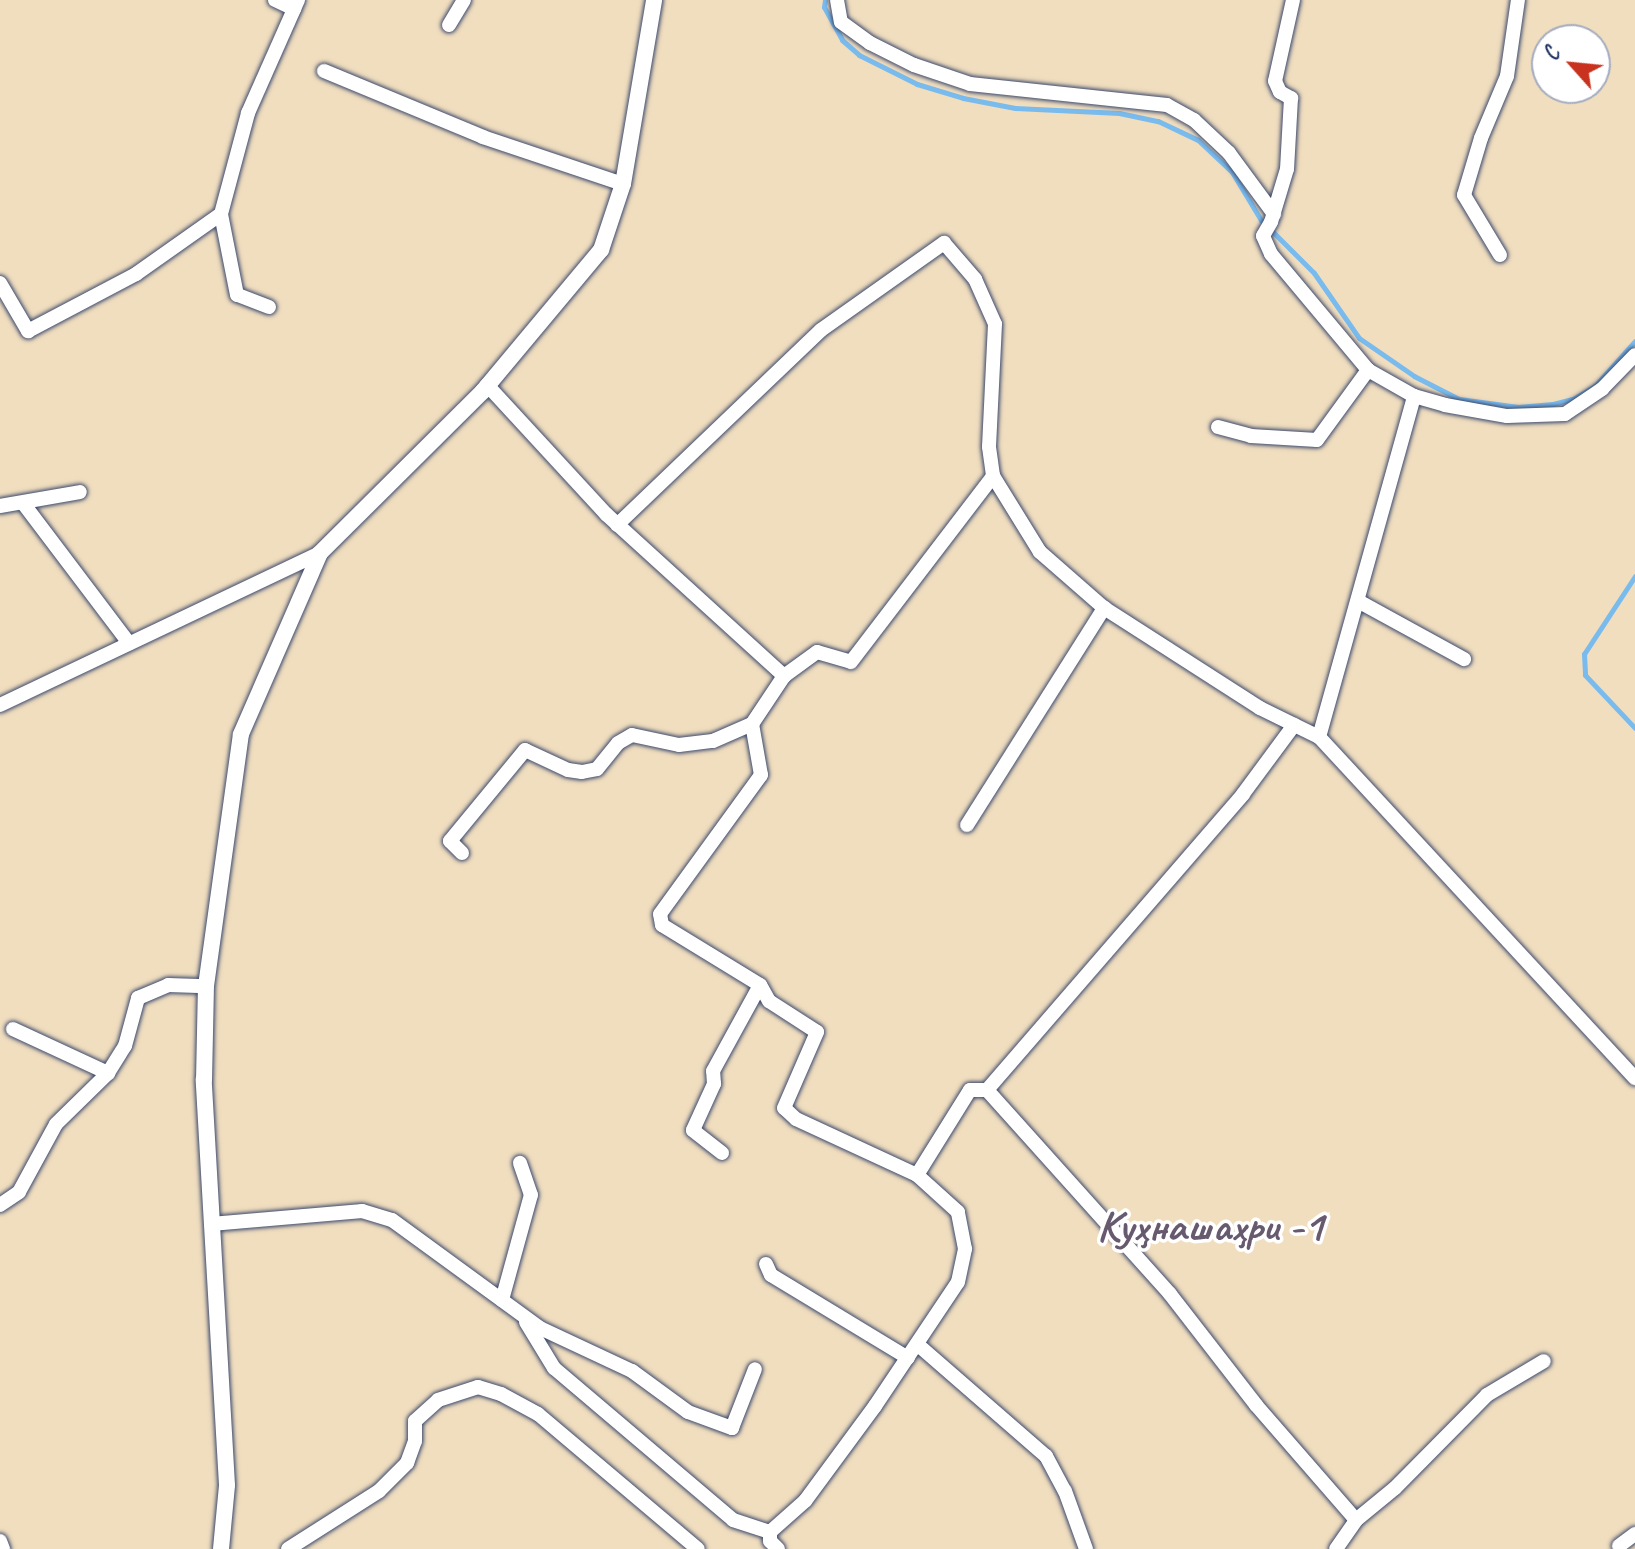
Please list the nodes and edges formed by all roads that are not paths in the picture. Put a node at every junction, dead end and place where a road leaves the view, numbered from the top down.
1 (275, 0) edge
2 (464, 0) edge
3 (654, 0) edge
4 (837, 0) edge
5 (1293, 0) edge
6 (1518, 0) edge
7 (296, 4) edge
8 (449, 25) dead end
9 (324, 71) dead end
10 (623, 184) junction
11 (221, 214) junction
12 (1272, 218) junction
13 (1500, 255) dead end
14 (0, 283) edge
15 (269, 307) dead end
16 (1635, 355) edge
17 (1368, 370) junction
18 (487, 385) junction
19 (1414, 396) junction
20 (1218, 427) dead end
21 (993, 476) junction
22 (80, 492) dead end
23 (23, 503) junction
24 (0, 506) edge
25 (617, 525) junction
26 (320, 553) junction
27 (1358, 601) junction
28 (1104, 608) junction
29 (129, 643) junction
30 (1464, 659) dead end
31 (784, 676) junction
32 (0, 705) edge
33 (752, 724) junction
34 (1294, 725) junction
35 (1319, 737) junction
36 (967, 825) dead end
37 (462, 853) dead end
38 (760, 985) junction
39 (206, 986) junction
40 (13, 1029) dead end
41 (108, 1073) junction
42 (1635, 1078) edge
43 (987, 1090) junction
44 (722, 1153) dead end
45 (520, 1163) dead end
46 (917, 1175) junction
47 (0, 1205) edge
48 (211, 1224) junction
49 (766, 1264) dead end
50 (502, 1300) junction
51 (521, 1315) junction
52 (917, 1344) junction
53 (908, 1358) junction
54 (1544, 1361) dead end
55 (755, 1369) dead end
56 (1356, 1520) junction
57 (770, 1532) junction
58 (1635, 1534) edge
59 (0, 1541) edge
60 (1619, 1546) dead end
61 (3, 1549) edge
62 (221, 1549) edge
63 (288, 1549) edge
64 (698, 1549) edge
65 (778, 1549) edge
66 (1086, 1549) edge
67 (1336, 1549) edge

1 - 7 street
2 - 8 street
3 - 10 street
4 - 12 street
5 - 12 street
6 - 13 street
7 - 11 street
9 - 10 street
10 - 18 street
11 - 14 street
11 - 15 street
12 - 17 street
16 - 19 street
17 - 19 street
17 - 20 street
18 - 25 street
18 - 26 street
19 - 27 street
21 - 25 street
21 - 28 street
21 - 31 street
22 - 23 street
23 - 24 street
23 - 29 street
25 - 31 street
26 - 29 street
26 - 39 street
27 - 30 street
27 - 35 street
28 - 34 street
28 - 36 street
29 - 32 street
31 - 33 street
33 - 37 street
33 - 38 street
34 - 35 street
34 - 43 street
35 - 42 street
38 - 44 street
38 - 46 street
39 - 41 street
39 - 48 street
40 - 41 street
41 - 47 street
43 - 46 street
43 - 56 street
45 - 50 street
46 - 52 street
48 - 50 street
48 - 62 street
49 - 53 street
50 - 51 street
51 - 55 street
51 - 57 street
52 - 53 street
52 - 66 street
53 - 57 street
54 - 56 street
56 - 67 street
57 - 65 street
58 - 60 street
59 - 61 street
63 - 64 street

